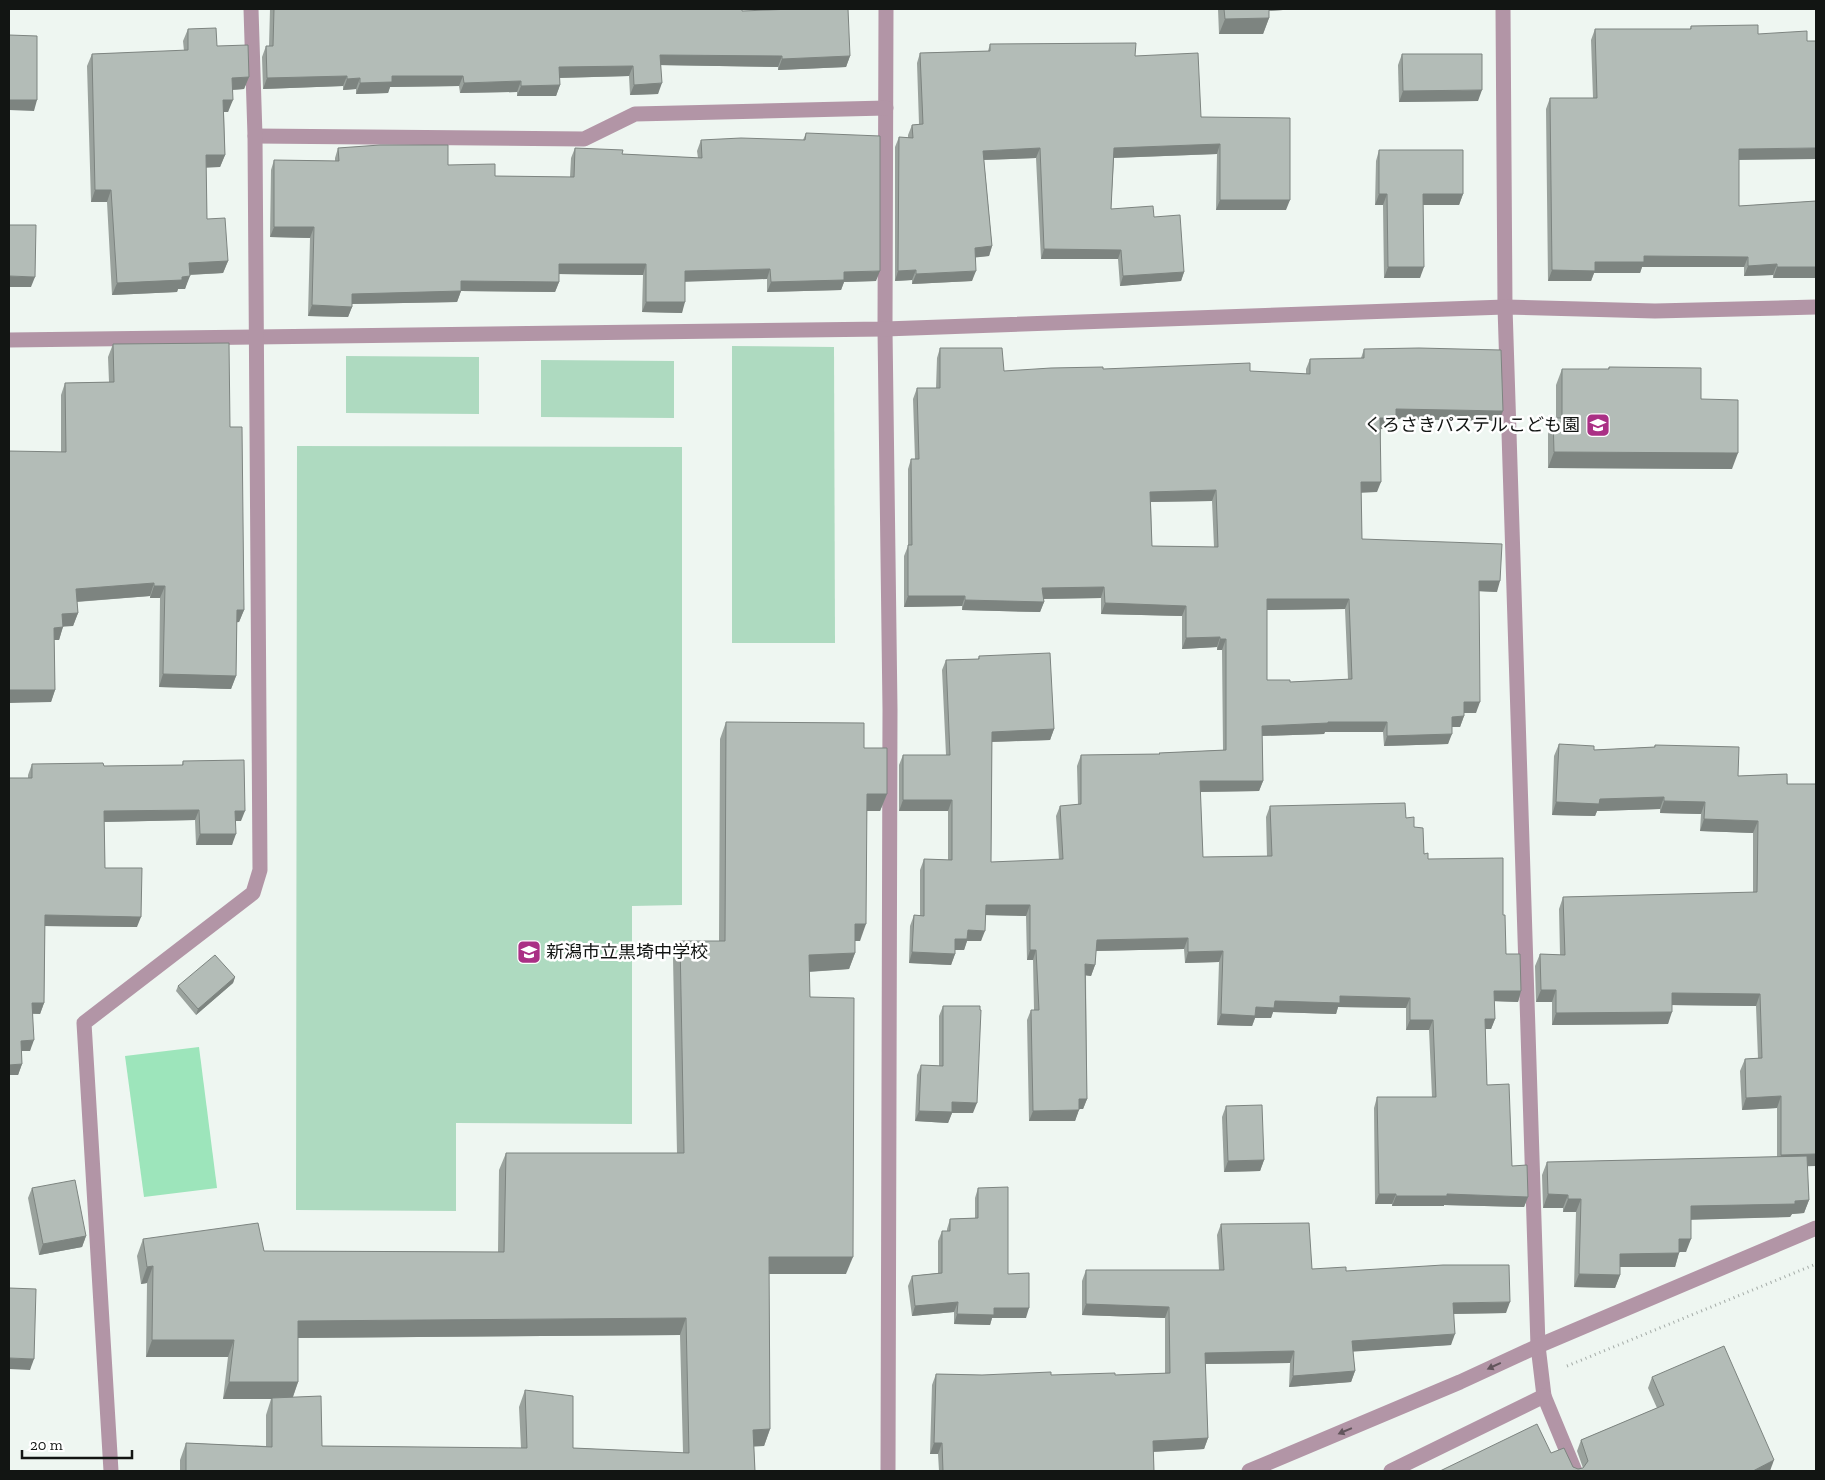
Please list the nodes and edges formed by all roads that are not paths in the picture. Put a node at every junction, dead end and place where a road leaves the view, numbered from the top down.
1 (251, 9) edge
2 (886, 9) edge
3 (1503, 9) edge
4 (886, 108) junction
5 (255, 136) junction
6 (1505, 307) junction
7 (1816, 307) edge
8 (885, 329) junction
9 (255, 336) junction
10 (9, 340) edge
11 (1816, 1228) edge
12 (1538, 1346) junction
13 (1544, 1396) junction
14 (111, 1471) edge
15 (888, 1471) edge
16 (1249, 1471) edge
17 (1391, 1471) edge
18 (1575, 1471) edge

1 - 5 street
2 - 4 street
3 - 6 street
4 - 5 street
4 - 8 street
5 - 9 street
6 - 7 street
6 - 8 street
6 - 12 street
8 - 9 street
8 - 15 street
9 - 10 street
9 - 14 street
11 - 12 street
12 - 13 street
12 -> 16 street
13 - 17 street
13 - 18 street

